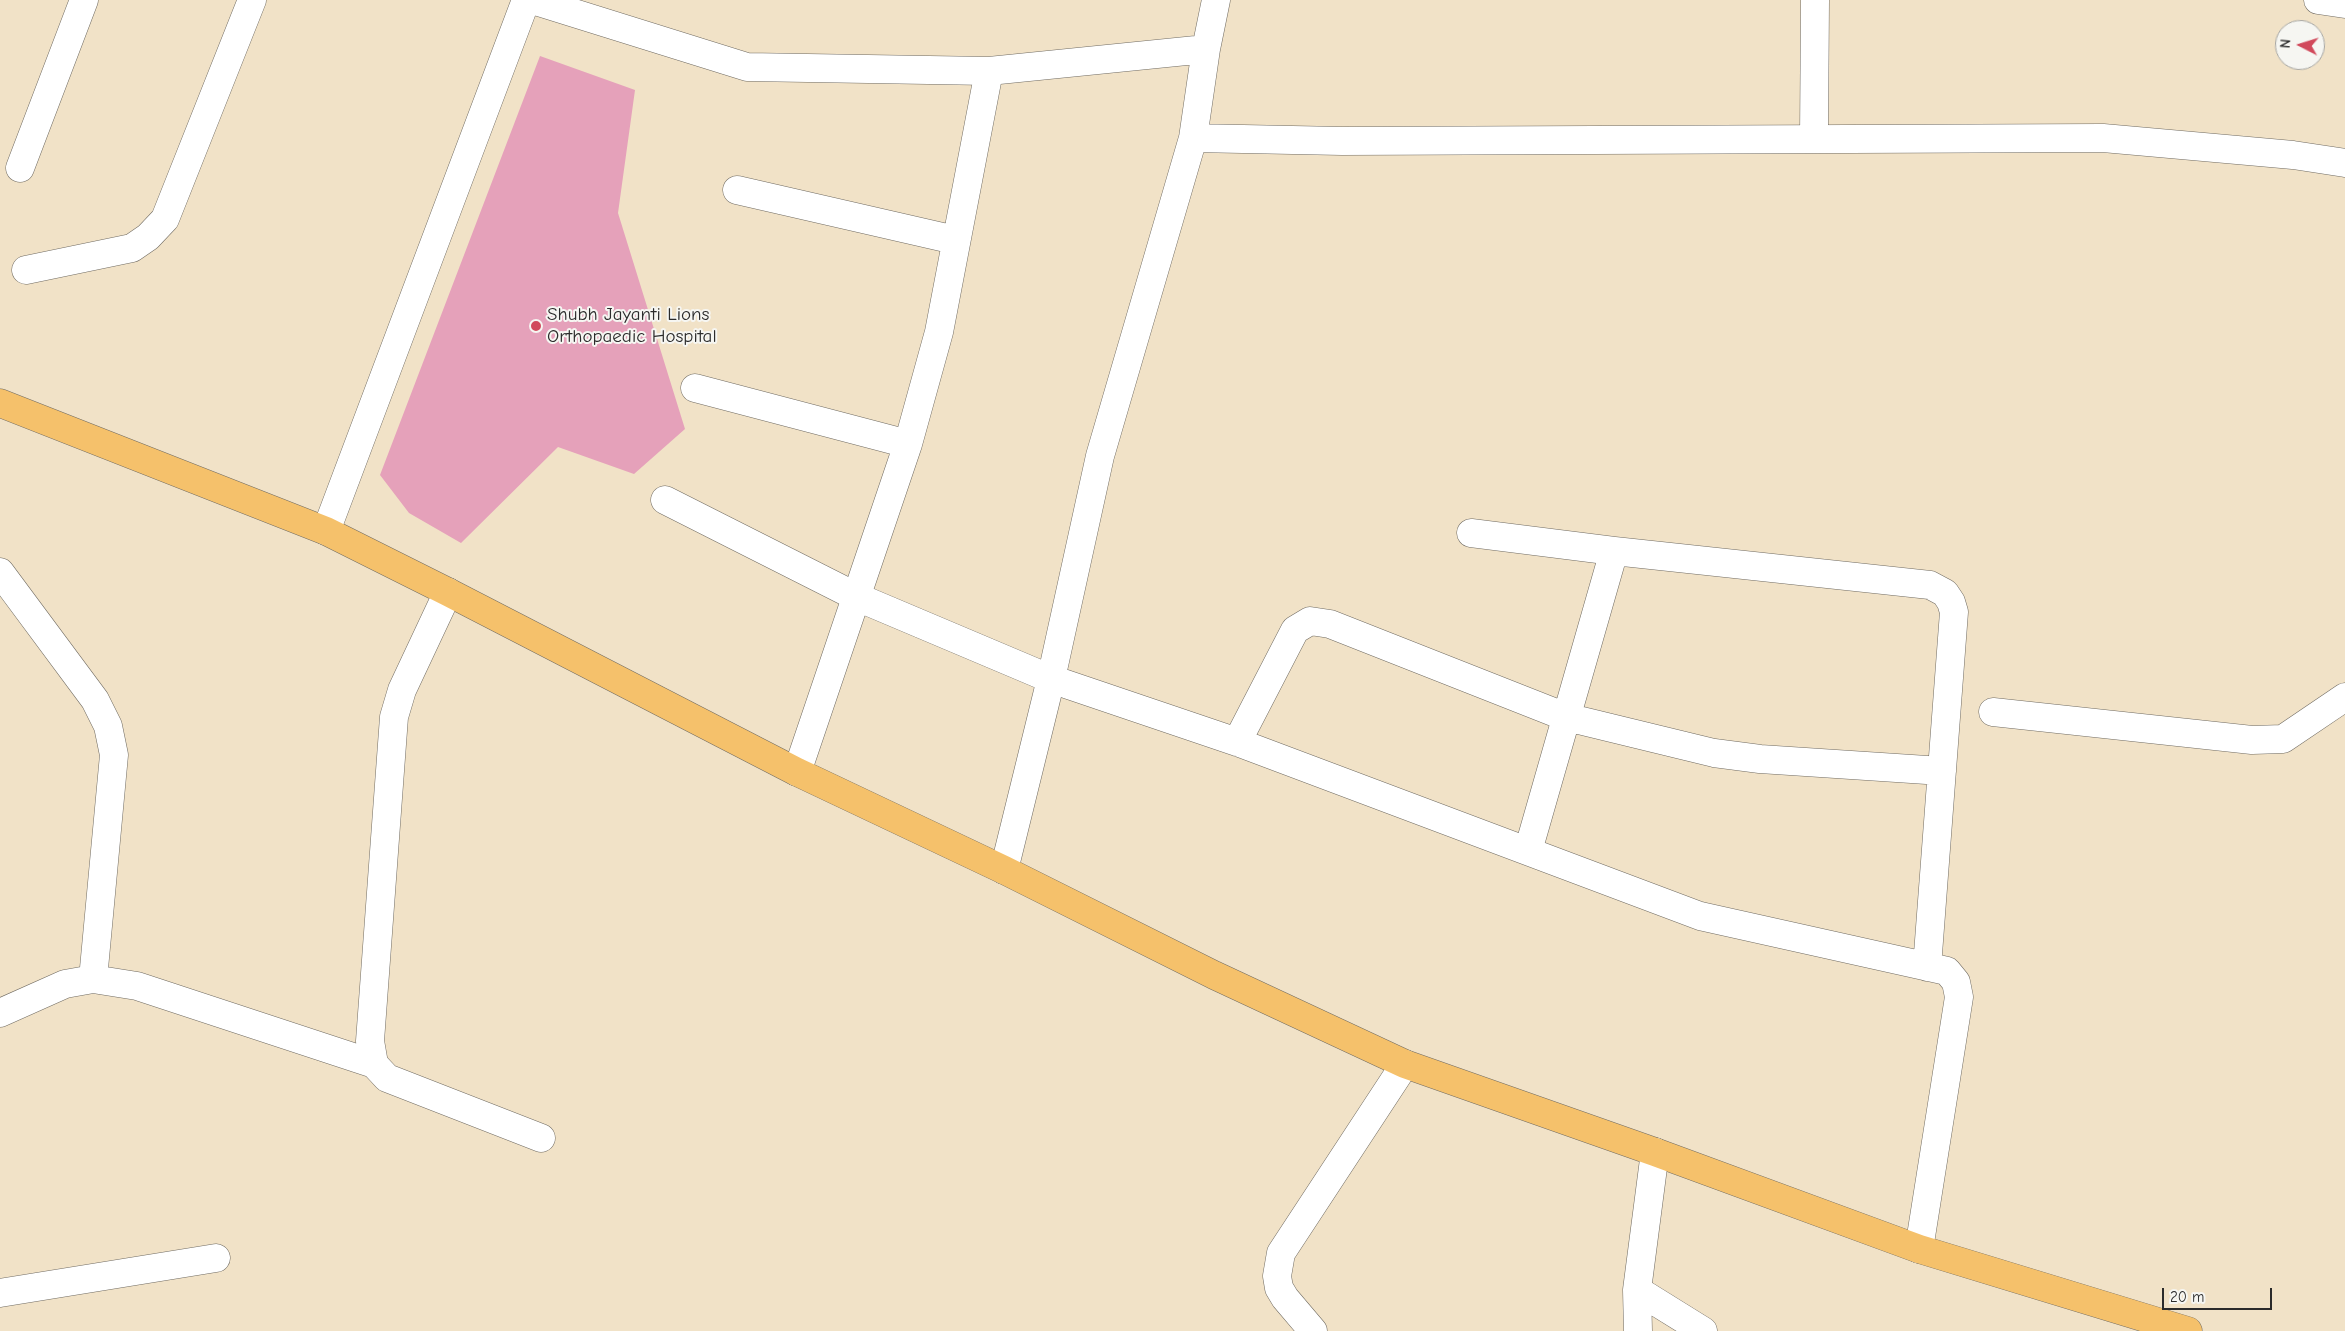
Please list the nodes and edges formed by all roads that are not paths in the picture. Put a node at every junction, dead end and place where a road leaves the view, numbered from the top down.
1 (84, 0) edge
2 (252, 0) edge
3 (526, 0) edge
4 (532, 0) edge
5 (1216, 0) edge
6 (1815, 0) edge
7 (2318, 0) edge
8 (2345, 4) edge
9 (1206, 49) junction
10 (989, 71) junction
11 (1193, 138) junction
12 (1814, 139) junction
13 (2345, 163) edge
14 (20, 168) dead end
15 (737, 190) dead end
16 (955, 240) junction
17 (26, 270) dead end
18 (695, 388) dead end
19 (0, 404) edge
20 (908, 444) junction
21 (665, 500) dead end
22 (326, 531) junction
23 (1471, 533) dead end
24 (1614, 551) junction
25 (0, 572) edge
26 (448, 592) junction
27 (856, 597) junction
28 (1051, 680) junction
29 (2345, 697) edge
30 (1993, 712) dead end
31 (1566, 717) junction
32 (1237, 742) junction
33 (1942, 771) junction
34 (797, 772) junction
35 (1528, 852) junction
36 (1004, 870) junction
37 (1927, 967) junction
38 (93, 979) junction
39 (0, 1013) edge
40 (374, 1064) junction
41 (1405, 1064) junction
42 (541, 1138) dead end
43 (1655, 1152) junction
44 (1918, 1249) junction
45 (216, 1258) dead end
46 (1637, 1290) junction
47 (0, 1293) edge
48 (1313, 1331) edge
49 (1638, 1331) edge
50 (1703, 1331) edge
51 (2188, 1331) edge

1 - 14 street
2 - 17 street
3 - 22 street
4 - 10 street
5 - 9 street
6 - 12 street
7 - 8 street
9 - 10 street
9 - 11 street
10 - 16 street
11 - 12 street
11 - 28 street
12 - 13 street
15 - 16 street
16 - 20 street
18 - 20 street
19 - 22 main road
20 - 27 street
21 - 27 street
22 - 26 main road
23 - 24 street
24 - 31 street
24 - 33 street
25 - 38 street
26 - 34 main road
26 - 40 street
27 - 28 street
27 - 34 street
28 - 32 street
28 - 36 street
29 - 30 street
31 - 32 street
31 - 33 street
31 - 35 street
32 - 35 street
33 - 37 street
34 - 36 main road
35 - 37 street
36 - 41 main road
37 - 44 street
38 - 39 street
38 - 40 street
40 - 42 street
41 - 43 main road
41 - 48 street
43 - 44 main road
43 - 46 street
44 - 51 main road
45 - 47 street
46 - 49 street
46 - 50 street

